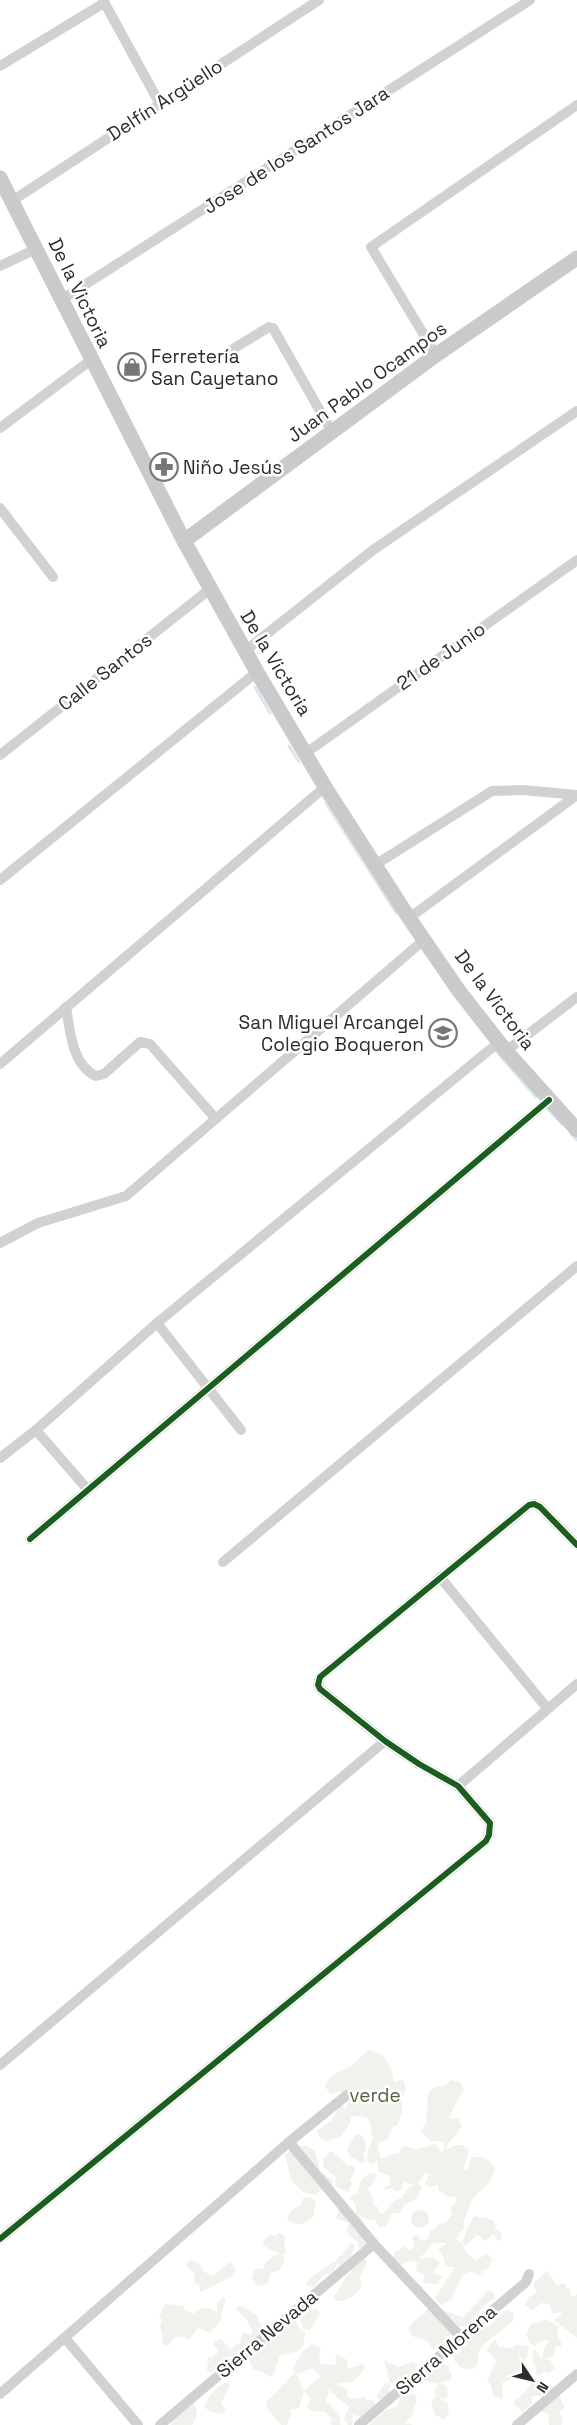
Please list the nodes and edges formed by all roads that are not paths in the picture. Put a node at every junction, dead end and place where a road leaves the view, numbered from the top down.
1 (320, 0) edge
2 (530, 0) edge
3 (103, 2) edge
4 (0, 66) edge
5 (160, 104) junction
6 (577, 105) edge
7 (0, 178) edge
8 (12, 201) junction
9 (36, 249) junction
10 (577, 258) edge
11 (0, 266) edge
12 (61, 300) junction
13 (233, 349) dead end
14 (436, 355) junction
15 (91, 360) junction
16 (577, 411) edge
17 (0, 428) edge
18 (332, 432) junction
19 (0, 508) edge
20 (184, 541) junction
21 (577, 560) edge
22 (53, 577) dead end
23 (210, 589) junction
24 (245, 651) junction
25 (257, 672) junction
26 (306, 753) junction
27 (0, 755) edge
28 (325, 787) junction
29 (577, 795) edge
30 (375, 865) junction
31 (0, 880) edge
32 (409, 918) junction
33 (425, 939) junction
34 (577, 997) edge
35 (66, 1007) junction
36 (503, 1046) junction
37 (0, 1064) edge
38 (550, 1100) junction
39 (216, 1118) junction
40 (577, 1130) edge
41 (0, 1243) edge
42 (577, 1266) edge
43 (157, 1324) junction
44 (208, 1387) junction
45 (36, 1430) junction
46 (241, 1430) dead end
47 (0, 1458) edge
48 (88, 1490) junction
49 (30, 1539) dead end
50 (577, 1545) edge
51 (223, 1562) dead end
52 (440, 1578) junction
53 (577, 1684) edge
54 (547, 1708) junction
55 (385, 1741) junction
56 (458, 1786) junction
57 (0, 2065) edge
58 (347, 2095) dead end
59 (289, 2142) junction
60 (0, 2238) edge
61 (374, 2244) junction
62 (529, 2274) dead end
63 (461, 2337) junction
64 (65, 2338) junction
65 (577, 2374) edge
66 (0, 2394) edge
67 (138, 2425) edge
68 (160, 2425) edge
69 (359, 2425) edge
70 (517, 2425) edge

1 - 5 street, Delfín Argüello
2 - 12 street, Jose de los Santos Jara
3 - 4 street
3 - 5 street
5 - 8 street, Delfín Argüello
6 - 14 street
7 - 8 main road, De la Victoria
8 - 9 main road, De la Victoria
9 - 11 street
9 - 12 main road, De la Victoria
10 - 14 main road, Juan Pablo Ocampos
12 - 15 main road, De la Victoria
13 - 18 street
14 - 18 main road, Juan Pablo Ocampos
15 - 17 street
15 - 20 main road, De la Victoria
16 - 24 street
18 - 20 main road, Juan Pablo Ocampos
19 - 22 street
20 - 23 main road, De la Victoria
21 - 26 street, 21 de Junio
23 - 24 main road, De la Victoria
23 - 27 street, Calle Santos
24 - 25 main road, De la Victoria
25 - 26 main road, De la Victoria
25 - 31 street
26 - 28 main road, De la Victoria
28 - 30 main road, De la Victoria
28 - 35 street
29 - 30 street
29 - 32 street
30 - 32 main road, De la Victoria
32 - 33 main road, De la Victoria
33 - 36 main road, De la Victoria
33 - 39 street
34 - 36 street
35 - 37 street
35 - 39 street
36 - 38 main road, De la Victoria
36 - 43 street
38 - 40 main road, De la Victoria
38 - 44 street
39 - 41 street
42 - 51 street
43 - 44 street
43 - 45 street
44 - 46 street
44 - 48 street
45 - 47 street
45 - 48 street
48 - 49 street
50 - 52 street
52 - 54 street
52 - 55 street
53 - 54 street
54 - 56 street
55 - 56 street
55 - 57 street
56 - 60 street
58 - 59 street
59 - 61 street
59 - 64 street
61 - 63 street
61 - 68 street, Sierra Nevada
62 - 63 street, Sierra Morena
63 - 69 street, Sierra Morena
64 - 66 street
64 - 67 street
65 - 70 street

